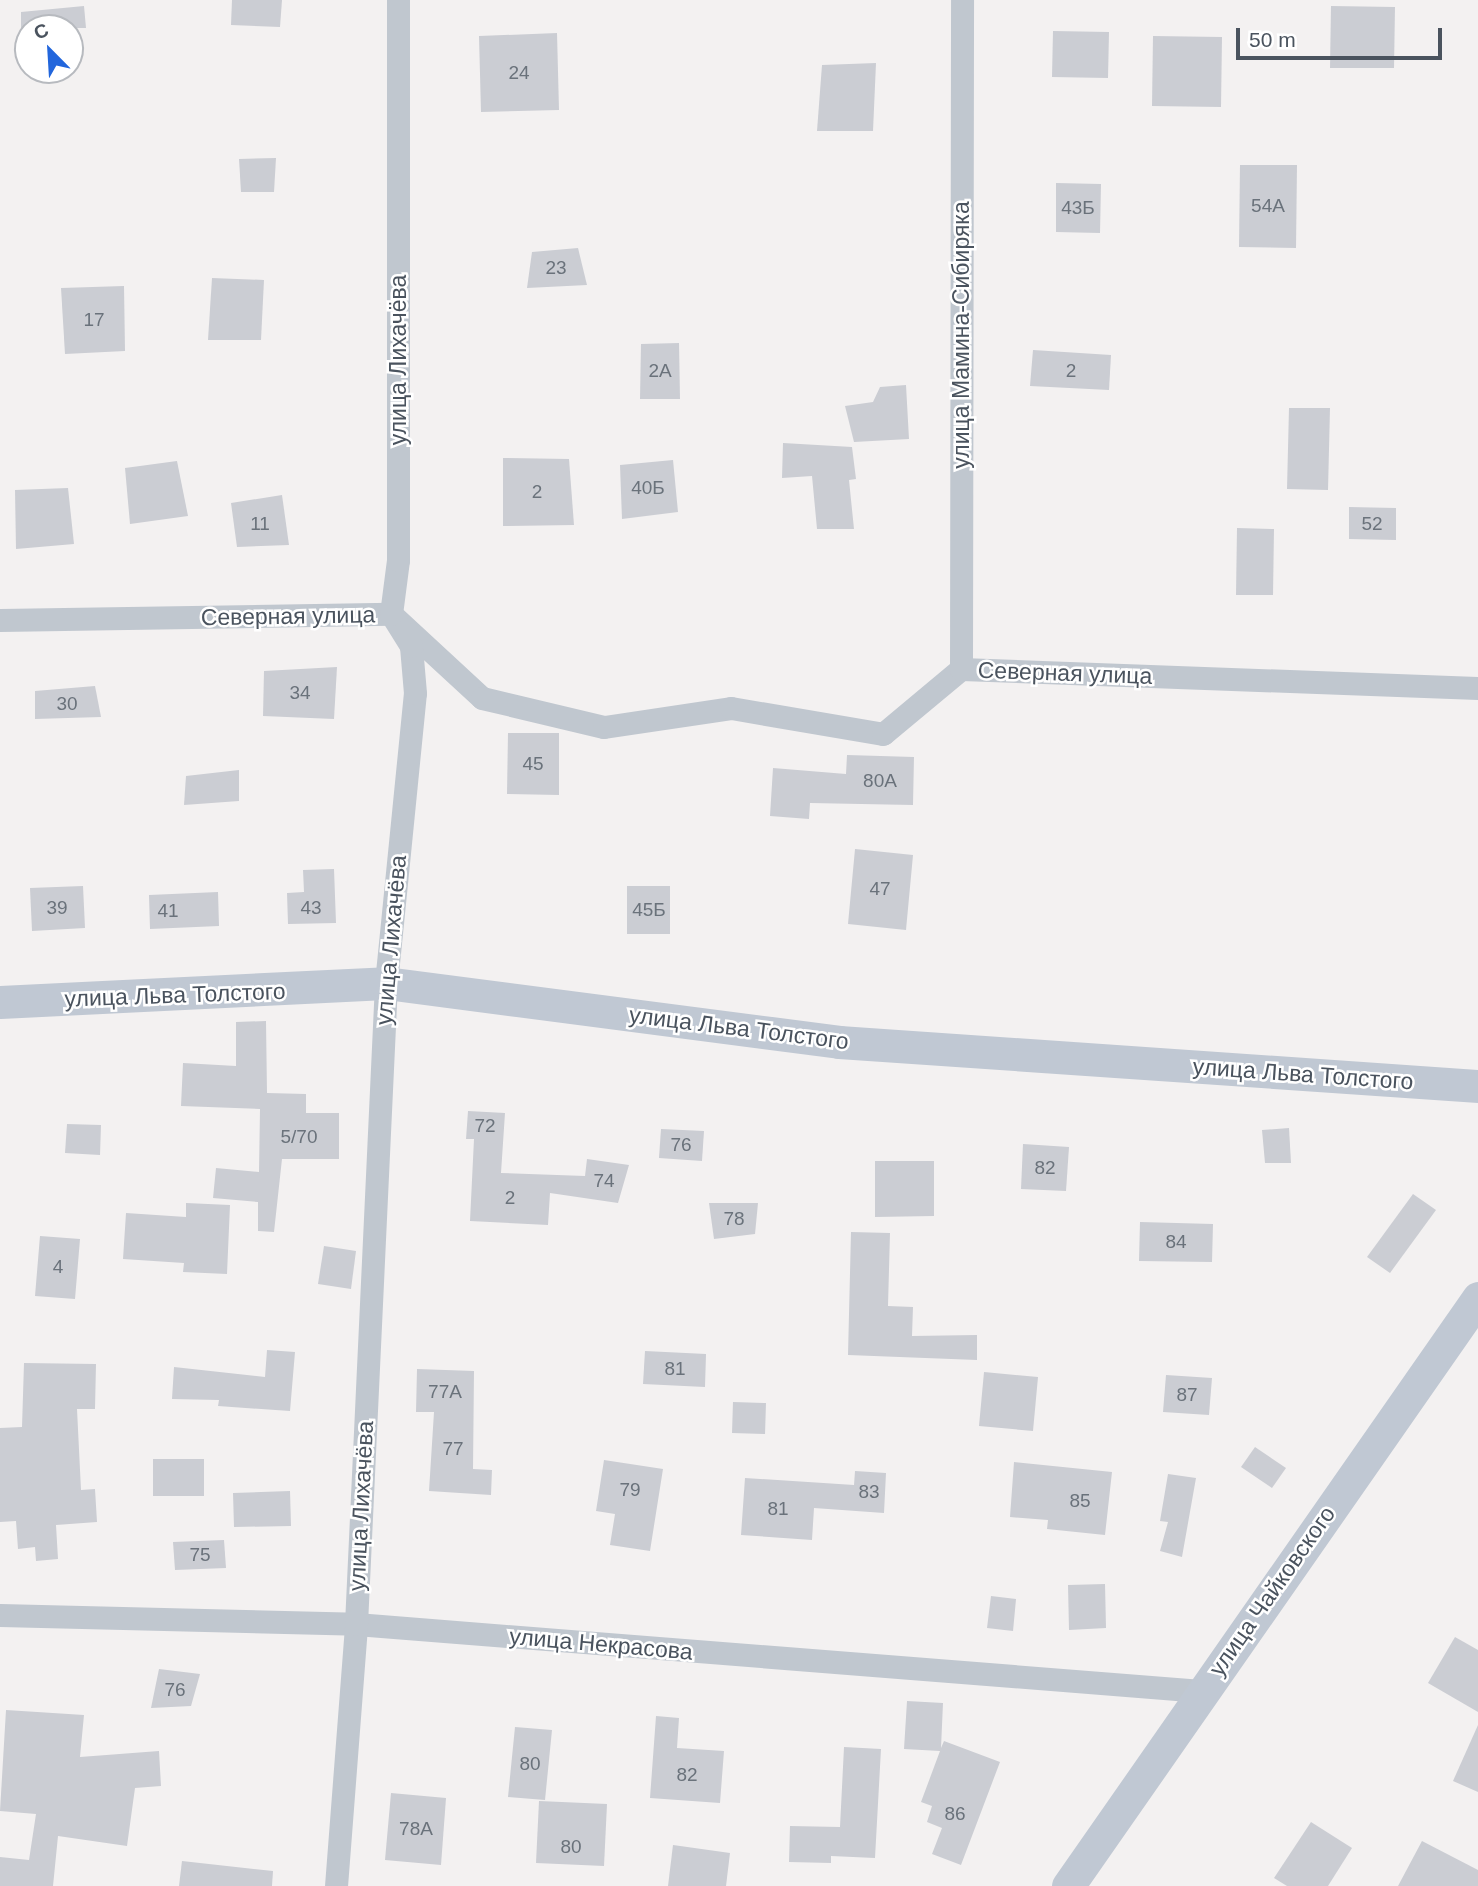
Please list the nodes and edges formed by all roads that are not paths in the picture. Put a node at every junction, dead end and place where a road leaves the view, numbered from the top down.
1 (398, 0) edge
2 (962, 0) edge
3 (391, 614) junction
4 (0, 620) edge
5 (961, 669) junction
6 (1478, 688) edge
7 (386, 983) junction
8 (0, 1002) edge
9 (1478, 1086) edge
10 (1478, 1297) edge
11 (0, 1615) edge
12 (356, 1624) junction
13 (1201, 1691) junction
14 (336, 1886) edge
15 (1068, 1886) edge

1 - 3 street, улица Лихачёва
2 - 5 street, улица Мамина-Сибиряка
3 - 4 street, Северная улица
3 - 5 street, Северная улица
3 - 7 street, улица Лихачёва
5 - 6 street, Северная улица
7 - 8 street, улица Льва Толстого
7 - 9 street, улица Льва Толстого
7 - 12 street, улица Лихачёва
10 - 13 street, улица Чайковского
11 - 12 street, улица Некрасова
12 - 13 street, улица Некрасова
12 - 14 street, улица Лихачёва
13 - 15 street, улица Чайковского

